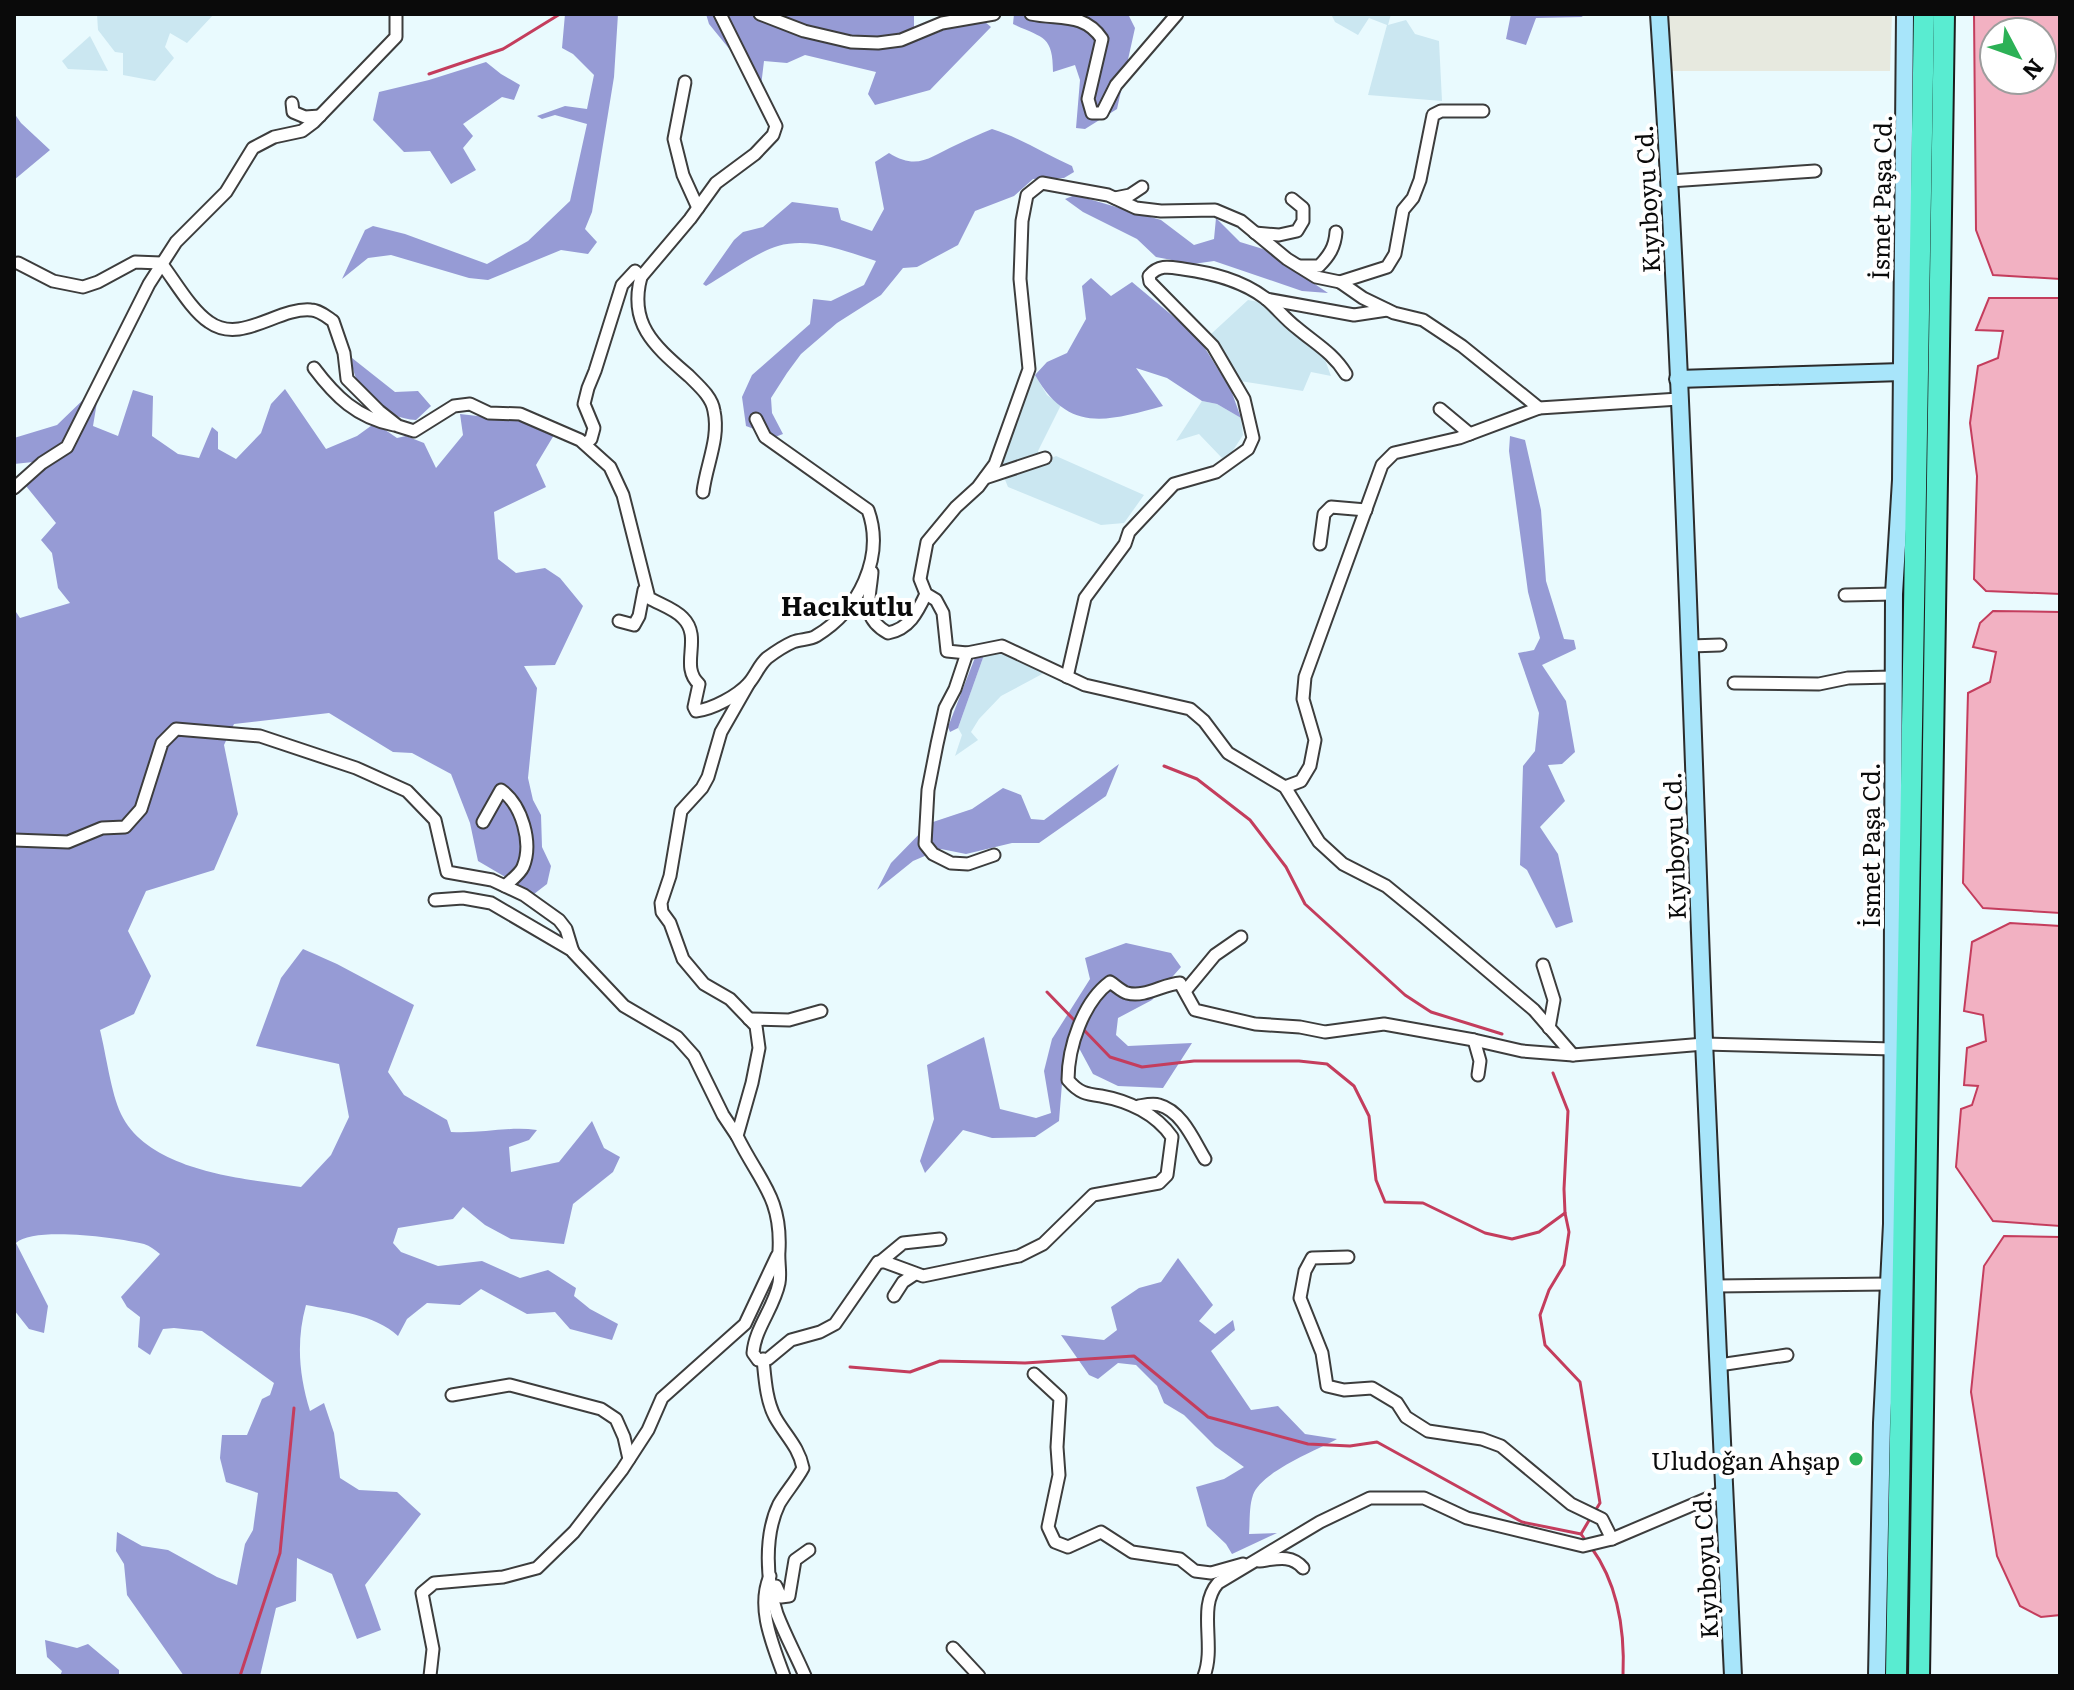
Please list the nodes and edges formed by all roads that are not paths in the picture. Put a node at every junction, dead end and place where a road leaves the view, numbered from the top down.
1 (396, 14) edge
2 (720, 14) edge
3 (760, 14) edge
4 (994, 14) edge
5 (1031, 14) edge
6 (1177, 14) edge
7 (1659, 14) edge
8 (1905, 14) edge
9 (1924, 14) edge
10 (1944, 14) edge
11 (685, 82) dead end
12 (292, 103) dead end
13 (1483, 111) dead end
14 (321, 116) junction
15 (1815, 171) dead end
16 (1670, 181) junction
17 (1142, 187) dead end
18 (1114, 198) junction
19 (1292, 199) dead end
20 (698, 208) junction
21 (1336, 232) dead end
22 (1254, 233) junction
23 (18, 263) dead end
24 (161, 263) junction
25 (1299, 266) junction
26 (641, 277) junction
27 (1340, 282) junction
28 (1265, 299) junction
29 (1388, 310) junction
30 (314, 368) dead end
31 (1902, 372) junction
32 (1346, 374) dead end
33 (1678, 379) junction
34 (1679, 399) junction
35 (1539, 408) junction
36 (1440, 409) dead end
37 (756, 419) dead end
38 (398, 426) junction
39 (1470, 434) junction
40 (585, 444) junction
41 (1045, 458) dead end
42 (984, 478) junction
43 (14, 488) edge
44 (703, 492) dead end
45 (1366, 510) junction
46 (1320, 544) dead end
47 (873, 559) junction
48 (645, 585) junction
49 (926, 594) junction
50 (1894, 594) junction
51 (1845, 595) dead end
52 (619, 621) dead end
53 (1720, 645) dead end
54 (1690, 646) junction
55 (967, 653) junction
56 (1067, 677) junction
57 (1893, 677) junction
58 (749, 683) junction
59 (1734, 683) dead end
60 (1285, 787) junction
61 (483, 822) dead end
62 (14, 840) edge
63 (994, 855) dead end
64 (505, 886) junction
65 (435, 900) dead end
66 (1241, 937) dead end
67 (573, 952) junction
68 (1543, 965) dead end
69 (1186, 990) junction
70 (821, 1011) dead end
71 (749, 1019) junction
72 (1549, 1028) junction
73 (1474, 1040) junction
74 (1704, 1044) junction
75 (1893, 1049) junction
76 (1573, 1055) junction
77 (1478, 1075) dead end
78 (1130, 1106) junction
79 (737, 1136) junction
80 (1205, 1159) dead end
81 (940, 1239) dead end
82 (778, 1253) junction
83 (1348, 1257) dead end
84 (880, 1262) junction
85 (915, 1274) junction
86 (1889, 1284) junction
87 (1715, 1286) junction
88 (894, 1296) dead end
89 (1787, 1355) dead end
90 (763, 1359) junction
91 (1719, 1365) junction
92 (1034, 1374) dead end
93 (452, 1395) dead end
94 (629, 1459) junction
95 (1725, 1491) junction
96 (1612, 1539) junction
97 (809, 1550) dead end
98 (1256, 1561) junction
99 (1303, 1568) dead end
100 (770, 1571) junction
101 (953, 1648) dead end
102 (430, 1676) edge
103 (784, 1676) edge
104 (805, 1676) edge
105 (979, 1676) edge
106 (1204, 1676) edge
107 (1733, 1676) edge
108 (1877, 1676) edge
109 (1896, 1676) edge
110 (1919, 1676) edge

1 - 14 street
2 - 20 street
3 - 4 street
5 - 6 street
7 - 16 street, Kıyıboyu Cd.
8 - 31 street, İsmet Paşa Cd.
9 - 109 highway
10 - 110 highway
11 - 20 street
12 - 14 street
13 - 27 street
14 - 24 street
15 - 16 street
16 - 33 street, Kıyıboyu Cd.
17 - 18 street
18 - 22 street
18 - 42 street
19 - 22 street
20 - 26 street
21 - 25 street
22 - 25 street
23 - 24 street
24 - 38 street
24 - 43 street
25 - 27 street
26 - 40 street
26 - 44 street
27 - 29 street
28 - 29 street
28 - 32 street
28 - 56 street
29 - 35 street
30 - 38 street
31 - 33 street
31 - 50 street, İsmet Paşa Cd.
33 - 34 street, Kıyıboyu Cd.
34 - 35 street
34 - 54 street, Kıyıboyu Cd.
35 - 39 street
36 - 39 street
37 - 47 street
38 - 40 street
39 - 45 street
40 - 48 street
41 - 42 street
42 - 49 street
45 - 46 street
45 - 60 street
47 - 49 street
47 - 58 street
48 - 52 street
48 - 58 street
49 - 55 street
50 - 51 street
50 - 57 street, İsmet Paşa Cd.
53 - 54 street
54 - 74 street, Kıyıboyu Cd.
55 - 56 street
55 - 63 street
56 - 60 street
57 - 59 street
57 - 75 street, İsmet Paşa Cd.
58 - 71 street
60 - 72 street
61 - 64 street
62 - 64 street
64 - 67 street
65 - 67 street
66 - 69 street
67 - 79 street
68 - 72 street
69 - 73 street
69 - 78 street
70 - 71 street
71 - 79 street
72 - 76 street
73 - 76 street
73 - 77 street
74 - 75 street
74 - 76 street
74 - 87 street, Kıyıboyu Cd.
75 - 86 street, İsmet Paşa Cd.
78 - 80 street
78 - 85 street
79 - 82 street
81 - 84 street
82 - 90 street
82 - 94 street
83 - 96 street
84 - 85 street
84 - 90 street
85 - 88 street
86 - 87 street
86 - 108 street, İsmet Paşa Cd.
87 - 91 street, Kıyıboyu Cd.
89 - 91 street
90 - 100 street
91 - 95 street, Kıyıboyu Cd.
92 - 98 street
93 - 94 street
94 - 102 street
95 - 96 street
95 - 107 street, Kıyıboyu Cd.
96 - 98 street
97 - 100 street
98 - 99 street
98 - 106 street
100 - 103 street
100 - 104 street
101 - 105 street

